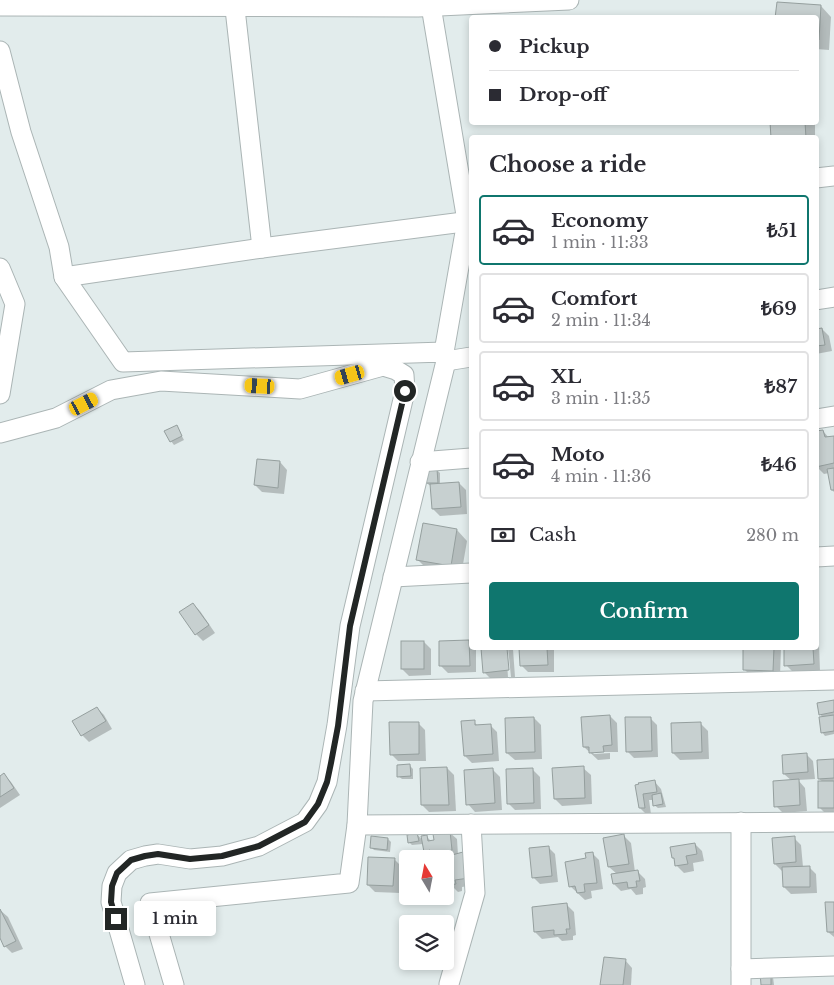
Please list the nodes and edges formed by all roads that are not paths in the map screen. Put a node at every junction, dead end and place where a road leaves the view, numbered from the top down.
1 (568, 0) edge
2 (234, 3) edge
3 (430, 3) edge
4 (0, 6) edge
5 (0, 51) edge
6 (834, 176) edge
7 (819, 178) edge
8 (469, 221) edge
9 (262, 248) junction
10 (0, 268) edge
11 (64, 276) junction
12 (834, 297) edge
13 (819, 300) edge
14 (445, 357) junction
15 (469, 357) edge
16 (0, 394) edge
17 (834, 416) edge
18 (819, 418) edge
19 (0, 433) edge
20 (469, 458) edge
21 (420, 462) junction
22 (834, 556) edge
23 (819, 557) edge
24 (469, 573) edge
25 (393, 576) junction
26 (834, 680) edge
27 (365, 691) junction
28 (741, 822) junction
29 (834, 822) edge
30 (471, 824) junction
31 (358, 825) junction
32 (834, 966) edge
33 (741, 977) edge
34 (135, 985) edge
35 (174, 985) edge
36 (453, 985) edge

1 - 3 street
2 - 3 street
2 - 4 street
2 - 9 street
3 - 8 street
5 - 11 street
6 - 7 street
8 - 9 street
8 - 14 street
9 - 11 street
10 - 16 street
11 - 14 street
12 - 13 street
14 - 15 street
14 - 21 street
17 - 18 street
19 - 34 street
20 - 21 street
21 - 25 street
22 - 23 street
24 - 25 street
25 - 27 street
26 - 27 street
27 - 31 street
28 - 29 street
28 - 30 street
28 - 33 street
30 - 31 street
30 - 36 street
31 - 35 street
32 - 33 street

